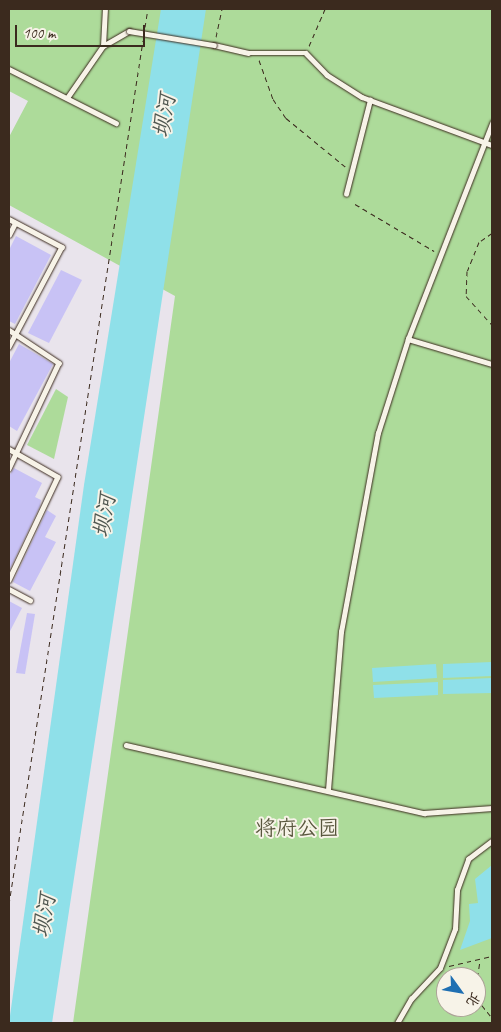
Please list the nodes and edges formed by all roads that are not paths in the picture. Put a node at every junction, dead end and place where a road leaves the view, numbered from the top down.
1 (105, 9) edge
2 (103, 46) junction
3 (9, 68) edge
4 (67, 98) junction
5 (370, 100) junction
6 (116, 123) dead end
7 (492, 123) edge
8 (486, 142) junction
9 (492, 145) edge
10 (346, 194) dead end
11 (9, 219) edge
12 (16, 222) junction
13 (9, 235) edge
14 (9, 330) edge
15 (16, 334) junction
16 (408, 339) junction
17 (9, 346) edge
18 (492, 364) edge
19 (9, 449) edge
20 (17, 454) junction
21 (9, 470) edge
22 (9, 580) edge
23 (9, 589) edge
24 (30, 600) dead end
25 (126, 745) dead end
26 (328, 790) junction
27 (492, 808) edge
28 (492, 841) edge
29 (397, 1023) edge

1 - 2 lane
2 - 4 lane
2 - 5 lane, bridge
3 - 4 lane
4 - 6 lane
5 - 8 lane
5 - 10 lane
7 - 8 lane
8 - 9 lane
8 - 16 lane
11 - 12 lane
12 - 13 lane
12 - 15 lane
14 - 15 lane
15 - 17 lane
15 - 20 lane
16 - 18 lane
16 - 26 lane
19 - 20 lane
20 - 21 lane
20 - 22 lane
23 - 24 lane
25 - 26 lane
26 - 27 lane
28 - 29 lane

